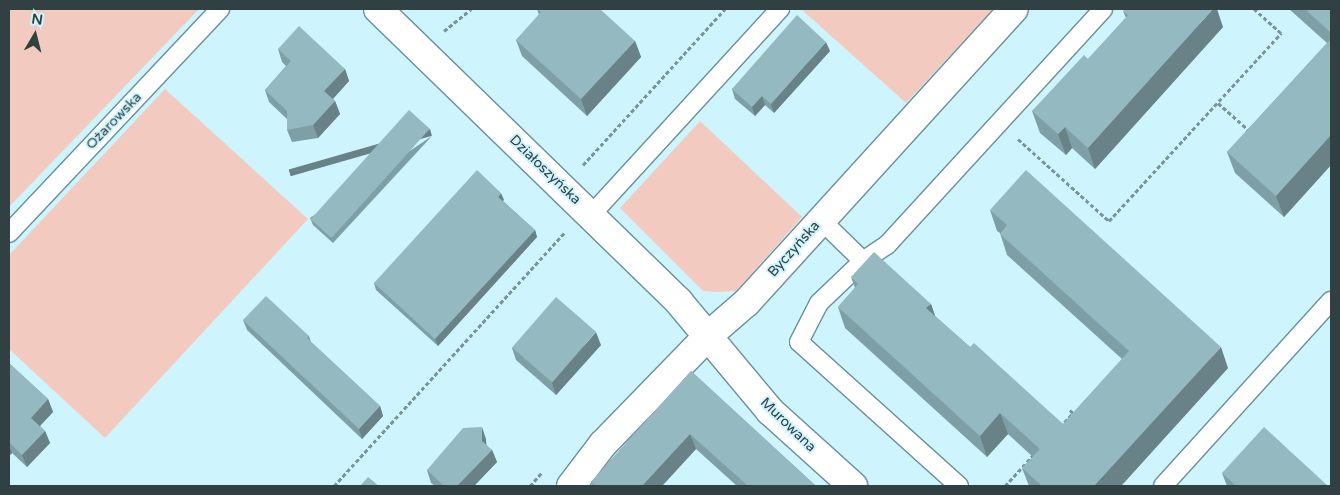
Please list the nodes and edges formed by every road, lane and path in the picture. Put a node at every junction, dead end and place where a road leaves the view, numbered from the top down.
1 (220, 9) edge
2 (378, 9) edge
3 (725, 9) edge
4 (780, 9) edge
5 (1014, 9) edge
6 (1103, 9) edge
7 (1254, 9) edge
8 (1218, 102) junction
9 (999, 122) junction
10 (1253, 134) edge
11 (1167, 158) junction
12 (1170, 162) dead end
13 (576, 172) dead end
14 (588, 212) junction
15 (1116, 215) junction
16 (1119, 218) dead end
17 (821, 220) junction
18 (9, 233) edge
19 (863, 261) junction
20 (1331, 302) edge
21 (709, 335) junction
22 (1068, 409) dead end
23 (1054, 433) edge
24 (1042, 446) edge
25 (334, 486) edge
26 (571, 486) edge
27 (853, 486) edge
28 (959, 486) edge
29 (1005, 486) edge
30 (1163, 486) edge

1 - 18 lane, Ożarowska
2 - 14 street, Działoszyńska
3 - 13 path
4 - 14 lane
5 - 17 street, Byczyńska
6 - 9 lane
7 - 8 path
8 - 10 path
8 - 11 path
9 - 15 path
9 - 19 lane
11 - 12 path
11 - 15 path
14 - 21 street, Działoszyńska
14 - 25 path
15 - 16 path
17 - 19 lane
17 - 21 street, Byczyńska
19 - 28 lane
20 - 30 lane
21 - 26 street, Byczyńska
21 - 27 street, Murowana
22 - 23 path
24 - 29 path

